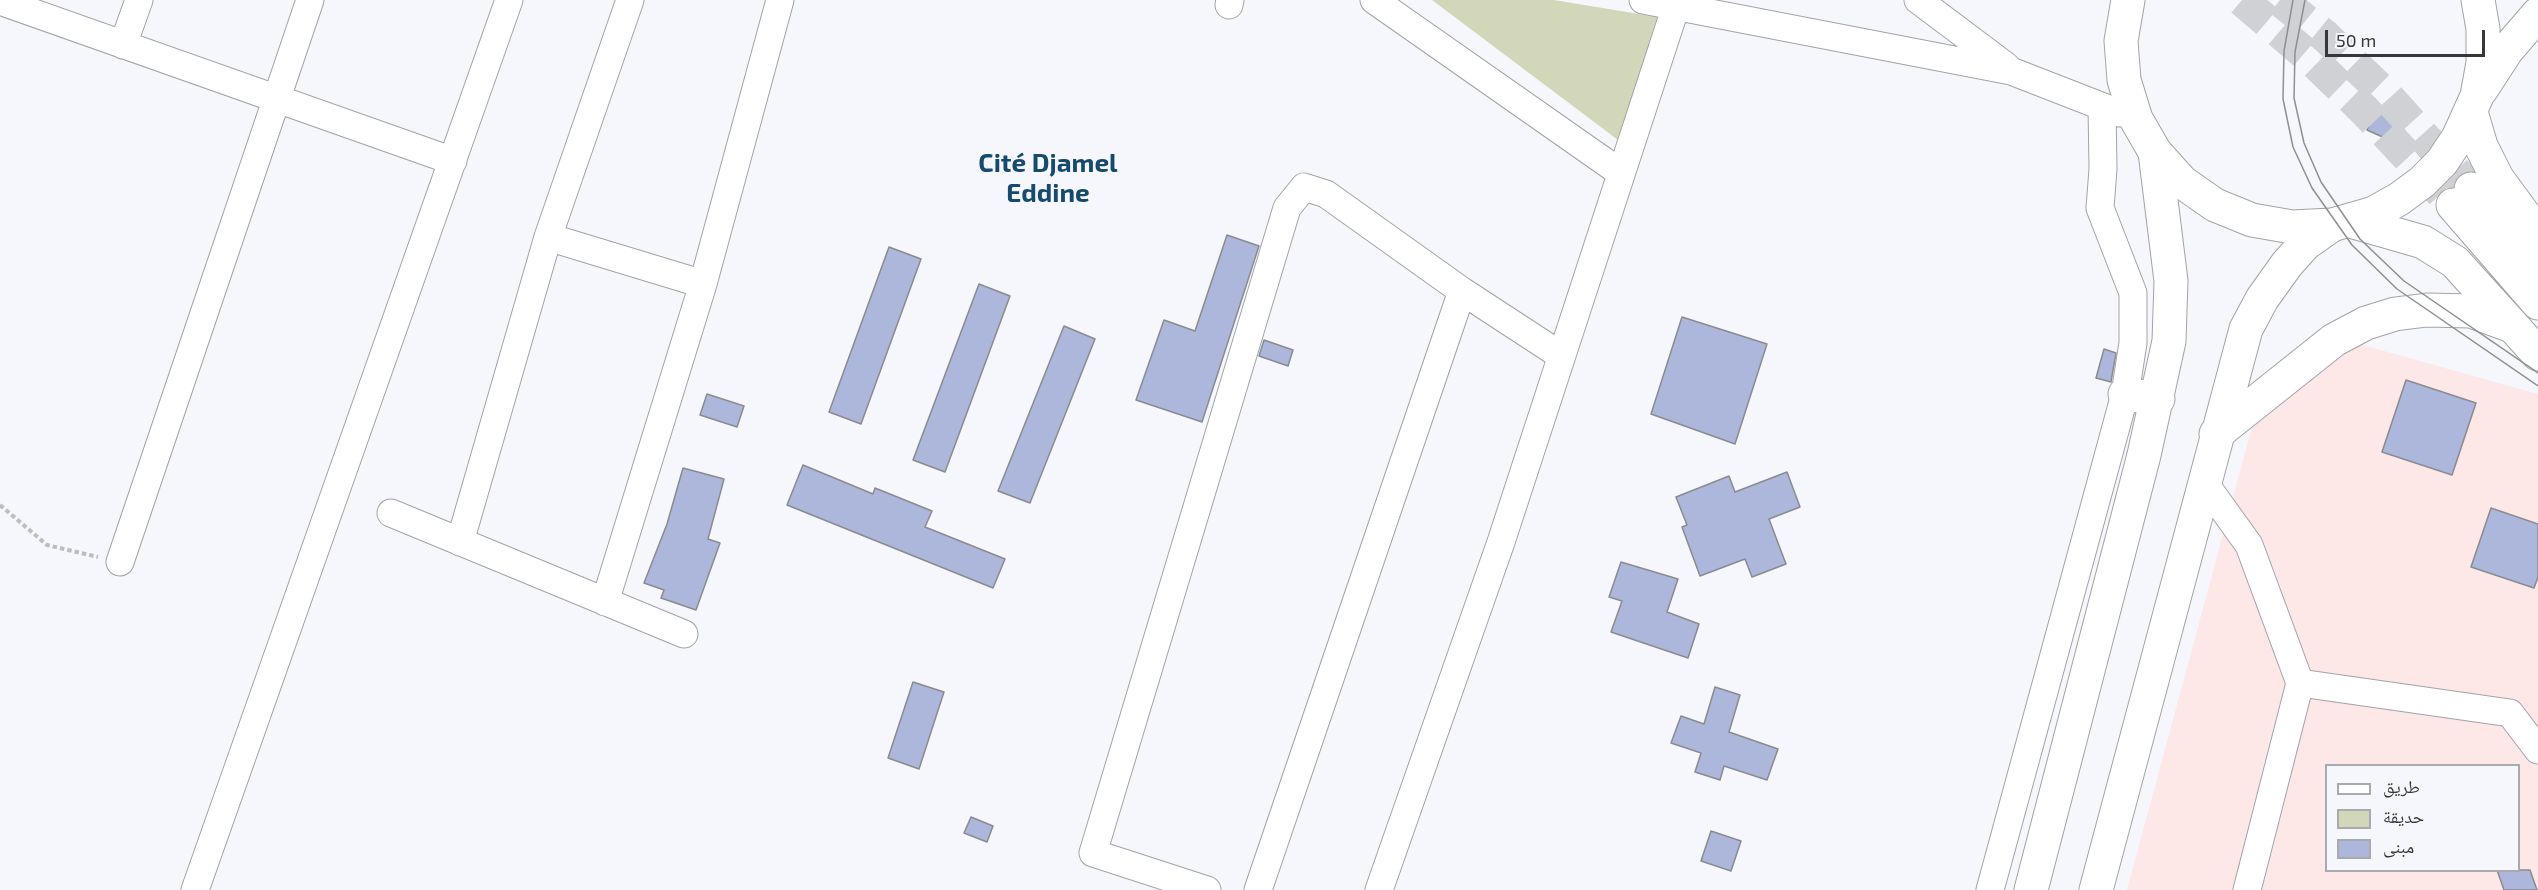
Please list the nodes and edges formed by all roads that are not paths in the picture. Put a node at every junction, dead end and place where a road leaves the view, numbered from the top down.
1 (139, 0) edge
2 (310, 0) edge
3 (509, 0) edge
4 (630, 0) edge
5 (780, 0) edge
6 (1374, 0) edge
7 (1643, 0) edge
8 (1918, 0) edge
9 (2478, 0) edge
10 (0, 1) edge
11 (1678, 3) edge
12 (2123, 4) edge
13 (2538, 14) edge
14 (123, 45) junction
15 (2011, 71) junction
16 (276, 98) junction
17 (2474, 104) junction
18 (2102, 107) junction
19 (2136, 119) junction
20 (2155, 153) junction
21 (453, 161) junction
22 (1621, 173) junction
23 (2341, 223) junction
24 (2538, 234) edge
25 (548, 237) junction
26 (2538, 263) edge
27 (703, 284) junction
28 (1462, 291) junction
29 (2538, 303) edge
30 (2512, 326) junction
31 (2538, 354) edge
32 (1560, 355) junction
33 (2125, 394) junction
34 (2158, 399) junction
35 (2216, 434) junction
36 (2204, 481) junction
37 (391, 513) dead end
38 (460, 542) junction
39 (120, 562) road end
40 (605, 602) junction
41 (684, 634) dead end
42 (2300, 683) junction
43 (2538, 750) edge
44 (195, 890) edge
45 (1207, 890) edge
46 (1258, 890) edge
47 (1379, 890) edge
48 (1989, 890) edge
49 (2031, 890) edge
50 (2096, 890) edge
51 (2247, 890) edge

1 - 14 street
2 - 16 street
3 - 21 street
4 - 25 street
5 - 27 street
6 - 22 street
7 - 11 street
8 - 15 street
9 - 17 main road
10 - 14 street
11 - 15 street
11 - 22 street
12 - 19 main road
13 - 17 main road
14 - 16 street
15 - 18 street
16 - 21 street
16 - 39 street
17 - 23 main road
17 - 24 main road
18 - 19 street
18 - 33 street
19 - 20 main road
20 - 23 main road
20 - 34 main road
21 - 44 street
22 - 32 street
23 - 30 main road
23 - 35 main road
25 - 27 street
25 - 38 street
26 - 29 main road
27 - 40 street
28 - 32 street
28 - 45 street
28 - 46 street
30 - 31 main road
30 - 35 main road
32 - 47 street
33 - 34 main road
33 - 48 street
34 - 49 main road
35 - 36 main road
36 - 42 street
36 - 50 main road
37 - 38 street
38 - 40 street
40 - 41 street
42 - 43 street
42 - 51 street

